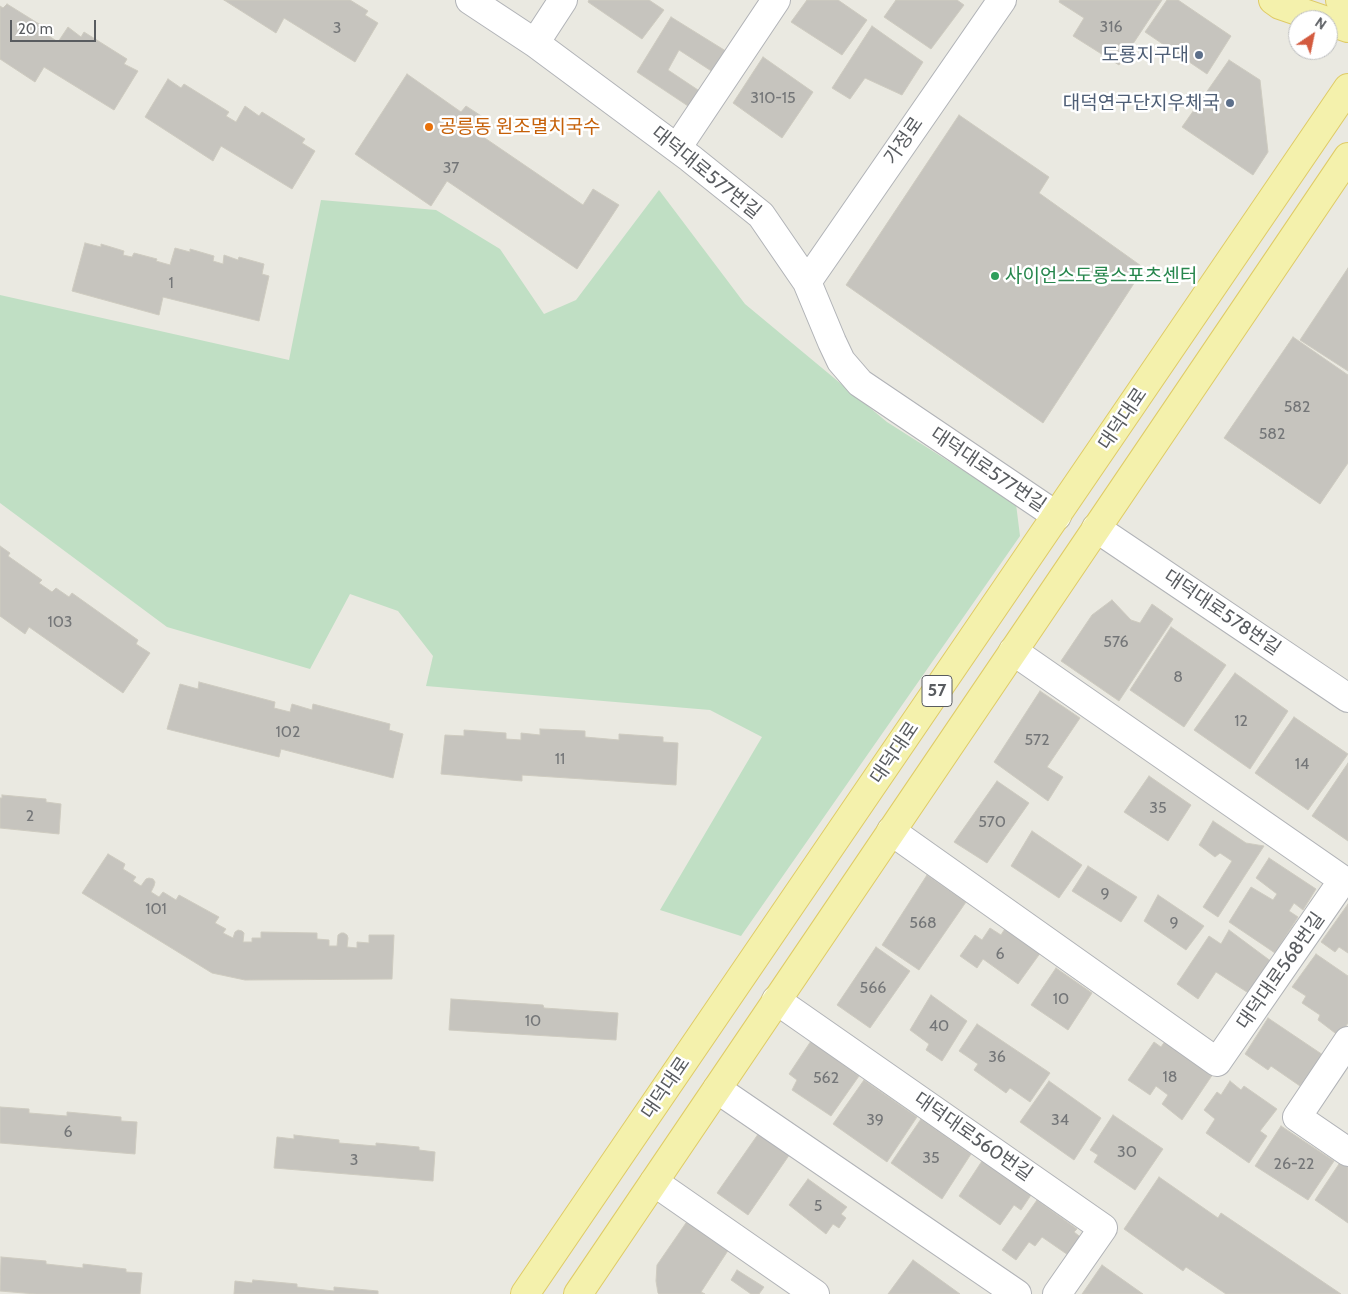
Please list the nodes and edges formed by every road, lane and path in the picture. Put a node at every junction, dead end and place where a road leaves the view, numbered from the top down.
1 (470, 0) edge
2 (563, 0) edge
3 (776, 0) edge
4 (1002, 0) edge
5 (1273, 0) edge
6 (1340, 0) edge
7 (1348, 8) edge
8 (1295, 10) edge
9 (535, 43) junction
10 (1348, 88) edge
11 (677, 148) junction
12 (1348, 157) edge
13 (806, 282) junction
14 (1057, 516) junction
15 (1096, 528) junction
16 (1014, 651) junction
17 (1348, 698) edge
18 (891, 831) junction
19 (776, 1000) junction
20 (1348, 1041) edge
21 (716, 1089) junction
22 (1348, 1152) edge
23 (654, 1182) junction
24 (526, 1294) edge
25 (578, 1294) edge
26 (815, 1294) edge
27 (1017, 1294) edge
28 (1057, 1294) edge

1 - 9 street, 대덕대로577번길
2 - 9 street
3 - 11 street
4 - 13 street, 가정로
5 - 8 main road
6 - 7 main road
9 - 11 street, 대덕대로577번길
10 - 14 main road, 대덕대로 / 57
11 - 13 street, 대덕대로577번길
12 - 15 main road, 대덕대로 / 57
13 - 14 street, 대덕대로577번길
14 - 24 main road, 대덕대로 / 57
15 - 16 main road, 대덕대로 / 57
15 - 17 street, 대덕대로578번길
16 - 18 main road, 대덕대로 / 57
16 - 18 street, 대덕대로568번길
18 - 19 main road, 대덕대로 / 57
19 - 21 main road, 대덕대로 / 57
19 - 28 street, 대덕대로560번길
20 - 22 street
21 - 23 main road, 대덕대로 / 57
21 - 27 street
23 - 25 main road, 대덕대로 / 57
23 - 26 street

